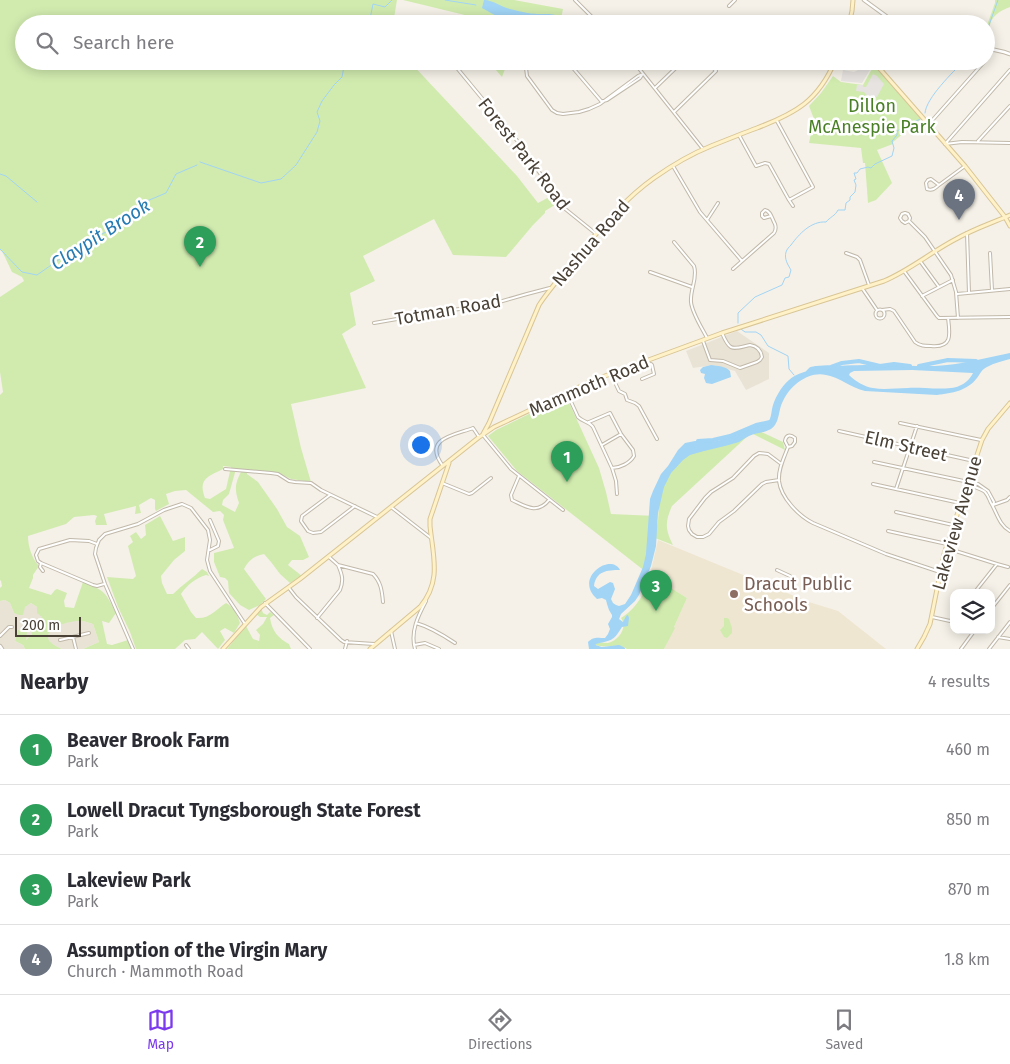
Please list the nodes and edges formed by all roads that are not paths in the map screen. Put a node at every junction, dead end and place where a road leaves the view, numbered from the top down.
1 (575, 0) edge
2 (735, 0) edge
3 (853, 0) edge
4 (864, 0) edge
5 (729, 6) dead end
6 (590, 15) edge
7 (851, 15) edge
8 (885, 15) edge
9 (995, 50) edge
10 (1010, 54) edge
11 (459, 70) edge
12 (526, 70) edge
13 (575, 70) edge
14 (640, 70) edge
15 (674, 70) edge
16 (715, 70) edge
17 (831, 70) edge
18 (881, 70) edge
19 (978, 70) edge
20 (1010, 70) edge
21 (643, 74) junction
22 (655, 88) junction
23 (602, 102) junction
24 (1010, 106) edge
25 (674, 112) junction
26 (776, 120) junction
27 (929, 124) junction
28 (739, 135) junction
29 (977, 142) junction
30 (1010, 142) edge
31 (945, 144) junction
32 (703, 150) junction
33 (673, 166) junction
34 (964, 166) junction
35 (939, 185) junction
36 (789, 200) junction
37 (718, 203) dead end
38 (793, 206) dead end
39 (1010, 215) edge
40 (771, 216) dead end
41 (1005, 217) junction
42 (707, 220) junction
43 (909, 221) junction
44 (1010, 226) edge
45 (596, 233) junction
46 (967, 234) junction
47 (674, 242) dead end
48 (935, 252) junction
49 (990, 252) dead end
50 (846, 253) dead end
51 (742, 261) junction
52 (920, 261) junction
53 (733, 269) dead end
54 (904, 271) junction
55 (650, 272) dead end
56 (953, 280) junction
57 (869, 286) junction
58 (693, 287) junction
59 (939, 287) junction
60 (551, 288) junction
61 (862, 288) junction
62 (1010, 289) edge
63 (992, 291) junction
64 (969, 293) junction
65 (957, 294) junction
66 (922, 296) junction
67 (878, 310) junction
68 (882, 310) junction
69 (1010, 317) edge
70 (948, 318) junction
71 (958, 318) junction
72 (374, 323) dead end
73 (722, 333) junction
74 (707, 338) junction
75 (703, 340) junction
76 (633, 366) junction
77 (611, 374) junction
78 (642, 379) dead end
79 (567, 393) junction
80 (1010, 403) edge
81 (589, 422) junction
82 (900, 423) dead end
83 (917, 426) junction
84 (839, 431) dead end
85 (622, 434) junction
86 (481, 436) junction
87 (657, 439) dead end
88 (982, 440) junction
89 (602, 445) junction
90 (788, 447) junction
91 (910, 447) junction
92 (450, 461) junction
93 (974, 461) junction
94 (874, 462) dead end
95 (781, 464) junction
96 (443, 466) junction
97 (612, 468) junction
98 (903, 468) junction
99 (225, 469) dead end
100 (438, 470) junction
101 (446, 472) junction
102 (519, 476) junction
103 (491, 478) dead end
104 (779, 480) junction
105 (442, 483) junction
106 (967, 483) junction
107 (873, 484) dead end
108 (896, 489) junction
109 (618, 494) dead end
110 (330, 495) junction
111 (1010, 497) edge
112 (549, 500) junction
113 (1007, 500) junction
114 (960, 503) junction
115 (1010, 504) edge
116 (993, 505) junction
117 (354, 506) junction
118 (391, 507) junction
119 (563, 510) dead end
120 (896, 512) dead end
121 (378, 518) junction
122 (210, 520) dead end
123 (953, 525) junction
124 (888, 531) dead end
125 (1010, 532) edge
126 (432, 539) junction
127 (97, 544) junction
128 (946, 546) junction
129 (209, 550) junction
130 (329, 557) junction
131 (41, 563) junction
132 (997, 564) junction
133 (338, 565) junction
134 (1008, 567) dead end
135 (777, 570) dead end
136 (43, 571) dead end
137 (940, 572) junction
138 (790, 576) dead end
139 (105, 584) junction
140 (1010, 585) edge
141 (288, 588) junction
142 (977, 589) edge
143 (427, 599) junction
144 (383, 602) dead end
145 (265, 604) junction
146 (995, 604) edge
147 (931, 617) junction
148 (317, 618) junction
149 (950, 621) edge
150 (1010, 622) edge
151 (416, 623) junction
152 (245, 624) junction
153 (12, 627) dead end
154 (391, 631) junction
155 (89, 632) dead end
156 (972, 634) edge
157 (0, 636) edge
158 (73, 637) junction
159 (998, 637) junction
160 (1010, 639) edge
161 (60, 640) dead end
162 (347, 642) junction
163 (455, 643) dead end
164 (376, 644) junction
165 (186, 645) dead end
166 (414, 645) junction
167 (76, 649) edge
168 (133, 649) edge
169 (189, 649) edge
170 (223, 649) edge
171 (310, 649) edge
172 (345, 649) edge
173 (370, 649) edge
174 (395, 649) edge
175 (415, 649) edge
176 (439, 649) edge
177 (917, 649) edge
178 (961, 649) edge
179 (989, 649) edge

1 - 6 street
2 - 5 street
3 - 7 main road
4 - 8 street
9 - 10 street
11 - 45 street, Forest Park Road
12 - 23 street
13 - 23 street
14 - 21 street
15 - 22 street
16 - 25 street
17 - 26 main road, Nashua Road
18 - 27 main road
19 - 27 street
20 - 31 street
21 - 22 street
21 - 23 street
22 - 25 street
24 - 29 street
25 - 32 street
26 - 28 main road, Nashua Road
26 - 36 street
27 - 31 main road
28 - 32 main road, Nashua Road
28 - 36 street
29 - 30 street
29 - 31 street
31 - 34 main road
32 - 33 main road, Nashua Road
33 - 42 street
33 - 45 main road, Nashua Road
34 - 35 street
34 - 41 main road
35 - 35 street
36 - 38 street
37 - 42 street
39 - 41 main road, Mammoth Road
40 - 51 street
41 - 44 main road
41 - 46 main road, Mammoth Road
42 - 51 street
43 - 43 street
43 - 48 street
45 - 60 main road, Nashua Road
46 - 48 main road, Mammoth Road
46 - 64 street
47 - 58 street
48 - 52 main road, Mammoth Road
48 - 56 street
49 - 63 street
50 - 57 street
51 - 53 street
52 - 54 main road, Mammoth Road
52 - 59 street
54 - 57 main road, Mammoth Road
54 - 66 street
55 - 58 street
56 - 59 street
56 - 65 street
57 - 61 main road, Mammoth Road
58 - 74 street
59 - 66 street
60 - 72 street, Totman Road
60 - 86 main road, Nashua Road
61 - 67 street
61 - 73 main road, Mammoth Road
62 - 63 street
63 - 64 street
64 - 65 street
65 - 71 street
66 - 70 street
67 - 68 street
67 - 68 street
68 - 70 street
69 - 71 street
70 - 71 street
73 - 74 main road, Mammoth Road
73 - 75 street
74 - 75 main road, Mammoth Road
75 - 76 main road, Mammoth Road
76 - 77 main road, Mammoth Road
76 - 78 street
77 - 79 main road, Mammoth Road
77 - 87 street
79 - 81 street
79 - 86 main road, Mammoth Road
80 - 88 main road, Lakeview Avenue
81 - 85 street
81 - 89 street
82 - 83 street
83 - 88 street
83 - 91 street
84 - 91 street, Elm Street
85 - 89 street
85 - 97 street
86 - 92 main road, Mammoth Road
86 - 96 street
86 - 102 street
88 - 93 main road, Lakeview Avenue
89 - 97 street
90 - 90 street
90 - 95 street
91 - 93 street, Elm Street
91 - 98 street
92 - 96 main road, Mammoth Road
92 - 101 main road
93 - 106 main road, Lakeview Avenue
94 - 98 street
95 - 104 street
95 - 104 street
96 - 100 main road, Mammoth Road
97 - 109 street
98 - 106 street
98 - 108 street
99 - 110 street
100 - 101 main road
100 - 118 main road, Mammoth Road
101 - 105 main road
102 - 112 street
102 - 112 street
103 - 105 street
104 - 137 street
105 - 126 main road
106 - 114 main road, Lakeview Avenue
106 - 116 street
107 - 108 street
108 - 114 street
110 - 117 street
110 - 117 street
111 - 113 street
112 - 119 street
113 - 115 street
113 - 116 street
114 - 123 main road, Lakeview Avenue
116 - 125 street
117 - 121 street
118 - 121 main road, Mammoth Road
118 - 126 street
120 - 123 street
121 - 130 main road, Mammoth Road
122 - 129 street
123 - 128 main road, Lakeview Avenue
124 - 128 street
126 - 143 main road
127 - 129 street
127 - 131 street
127 - 139 street
128 - 132 street
128 - 137 main road, Lakeview Avenue
129 - 152 street
130 - 133 street
130 - 141 main road, Mammoth Road
131 - 136 street
131 - 139 street
132 - 134 street
132 - 142 street
133 - 144 street
133 - 148 street
135 - 138 street
137 - 147 main road, Lakeview Avenue
139 - 168 street
140 - 146 street
141 - 145 main road, Mammoth Road
141 - 148 street
143 - 151 street
143 - 154 main road
145 - 152 main road, Mammoth Road
145 - 171 street
147 - 149 street
147 - 177 main road, Lakeview Avenue
148 - 162 street
150 - 159 street
151 - 163 street
151 - 166 street
152 - 170 main road, Mammoth Road
153 - 157 street
154 - 164 main road
154 - 174 street
155 - 158 street
156 - 178 street
158 - 161 street
158 - 167 street
159 - 160 street
159 - 179 street
162 - 164 street
162 - 172 street
164 - 173 main road
165 - 169 street
166 - 175 street
166 - 176 street

